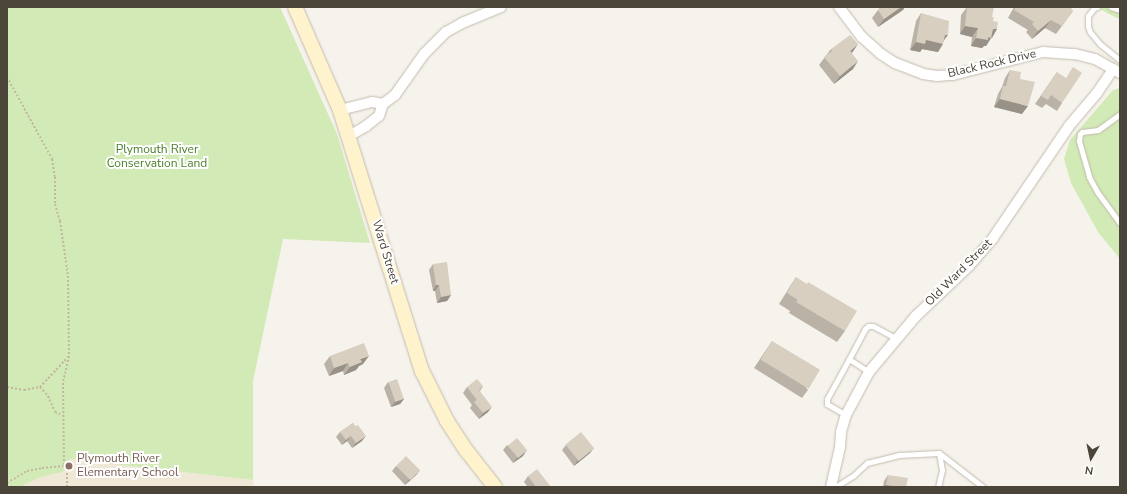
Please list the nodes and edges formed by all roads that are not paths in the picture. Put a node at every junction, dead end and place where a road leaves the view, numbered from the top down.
1 (295, 7) edge
2 (501, 7) edge
3 (839, 7) edge
4 (1098, 7) edge
5 (1111, 7) edge
6 (1120, 10) edge
7 (1120, 60) edge
8 (1117, 71) edge
9 (383, 104) junction
10 (340, 110) junction
11 (1120, 114) edge
12 (348, 136) junction
13 (1120, 223) edge
14 (896, 338) junction
15 (849, 359) junction
16 (869, 372) junction
17 (846, 415) junction
18 (939, 453) junction
19 (495, 487) edge
20 (830, 487) edge
21 (835, 487) edge
22 (938, 487) edge
23 (983, 487) edge

1 - 10 street, Ward Street
2 - 9 street
3 - 8 street, Black Rock Drive
4 - 7 lane
5 - 6 lane
8 - 14 street, Old Ward Street
9 - 10 street
9 - 12 street
10 - 12 street, Ward Street
11 - 13 lane
12 - 19 street, Ward Street
14 - 15 lane
14 - 16 street, Old Ward Street
15 - 16 lane
15 - 17 lane
16 - 17 street, Old Ward Street
17 - 20 street, Old Ward Street
18 - 21 lane
18 - 22 lane
18 - 23 lane

